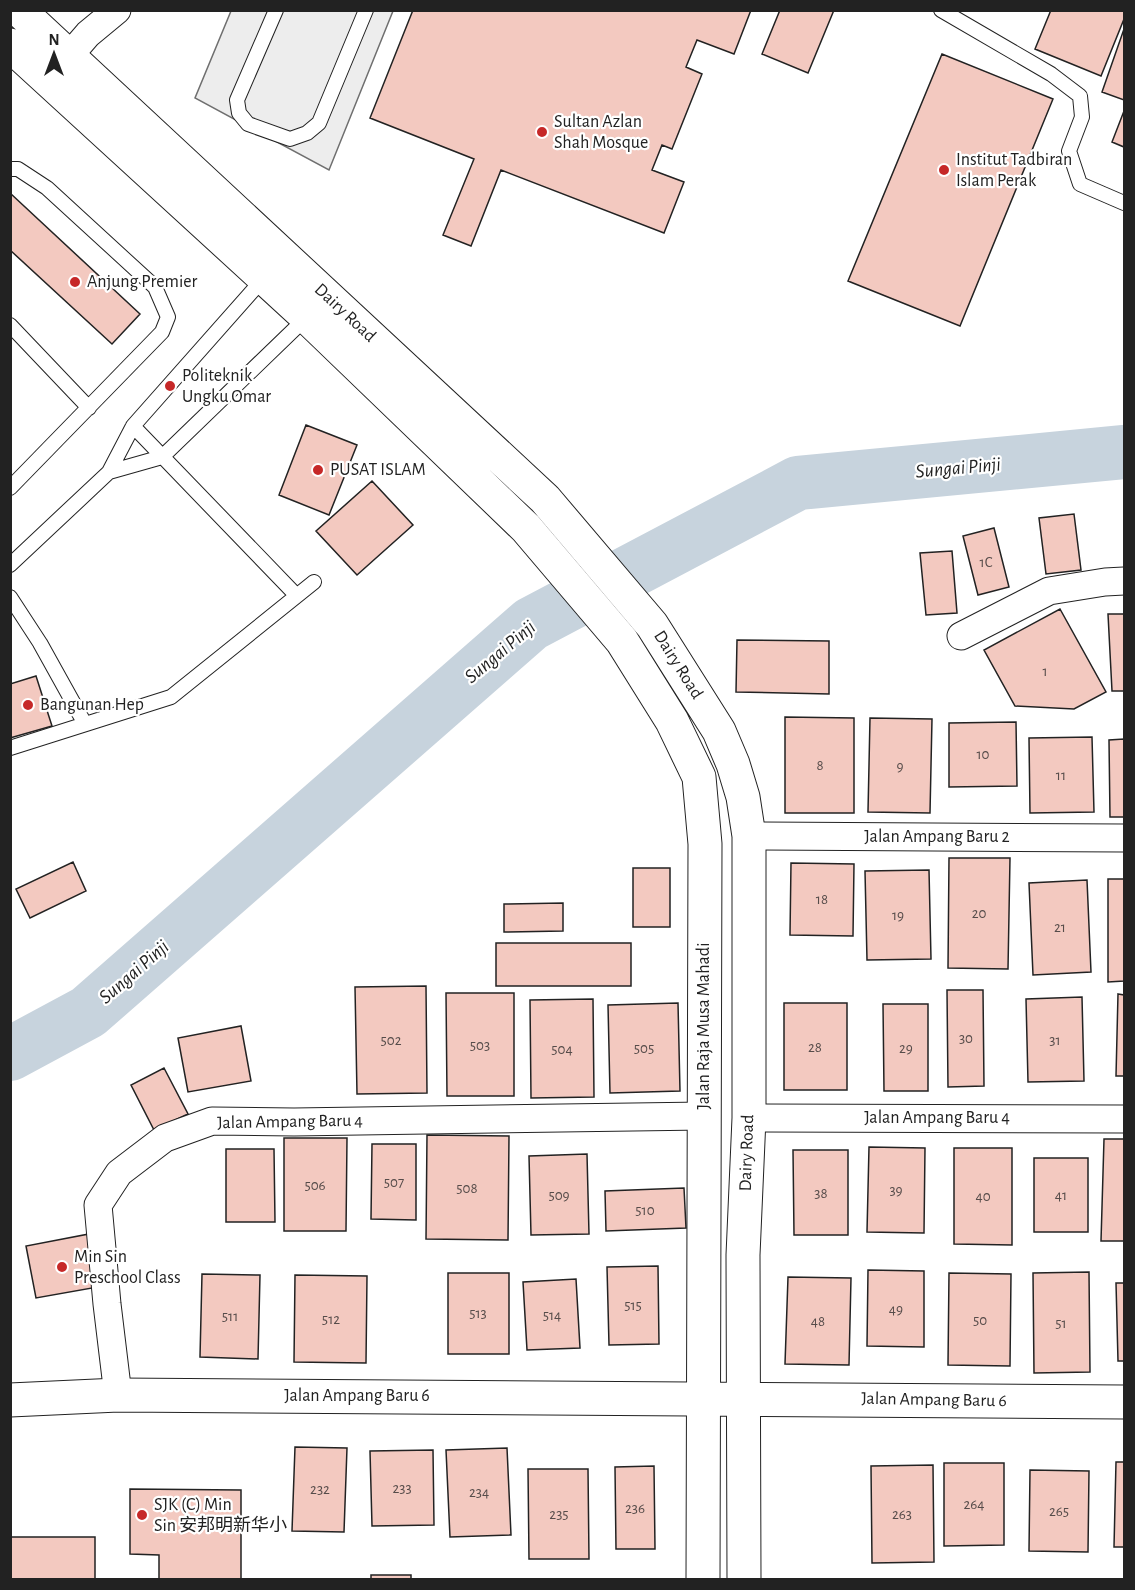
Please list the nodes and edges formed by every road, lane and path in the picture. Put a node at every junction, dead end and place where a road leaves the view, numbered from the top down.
1 (19, 10) edge
2 (117, 10) edge
3 (276, 10) edge
4 (366, 10) edge
5 (941, 10) edge
6 (10, 45) edge
7 (58, 68) junction
8 (10, 169) edge
9 (1125, 203) edge
10 (274, 268) junction
11 (317, 307) junction
12 (10, 325) edge
13 (89, 408) junction
14 (133, 426) junction
15 (162, 457) junction
16 (109, 472) junction
17 (10, 488) edge
18 (526, 528) joint
19 (10, 565) edge
20 (1125, 581) edge
21 (314, 582) dead end
22 (296, 595) junction
23 (10, 597) edge
24 (961, 636) dead end
25 (86, 724) junction
26 (10, 748) edge
27 (749, 836) junction
28 (1125, 838) edge
29 (704, 1116) junction
30 (749, 1118) junction
31 (1125, 1119) edge
32 (118, 1395) junction
33 (705, 1398) junction
34 (744, 1399) junction
35 (10, 1401) edge
36 (1125, 1402) edge
37 (703, 1580) edge
38 (744, 1580) edge

1 - 7 main road, Dairy Road
2 - 7 street
3 - 4 lane
5 - 9 lane
6 - 7 main road, Dairy Road
7 - 10 main road, Dairy Road
8 - 13 lane
10 - 11 main road, Dairy Road
10 - 14 lane
11 - 15 lane
11 - 18 main road, Dairy Road
11 - 27 main road, Dairy Road
12 - 13 lane
13 - 17 lane
14 - 15 lane
14 - 16 lane
15 - 16 lane
15 - 22 lane
16 - 19 lane
18 - 29 main road, Jalan Raja Musa Mahadi
20 - 24 street
21 - 22 lane
22 - 25 lane
23 - 25 lane
25 - 26 lane
27 - 28 street, Jalan Ampang Baru 2
27 - 30 main road, Dairy Road
29 - 32 street, Jalan Ampang Baru 4
29 - 33 main road, Jalan Raja Musa Mahadi
30 - 31 street, Jalan Ampang Baru 4
30 - 34 main road, Dairy Road
32 - 33 main road, Jalan Ampang Baru 6
32 - 35 main road, Jalan Ampang Baru 6
33 - 34 main road, Jalan Ampang Baru 6
33 - 37 main road, Jalan Raja Musa Mahadi
34 - 36 main road, Jalan Ampang Baru 6
34 - 38 main road, Dairy Road

